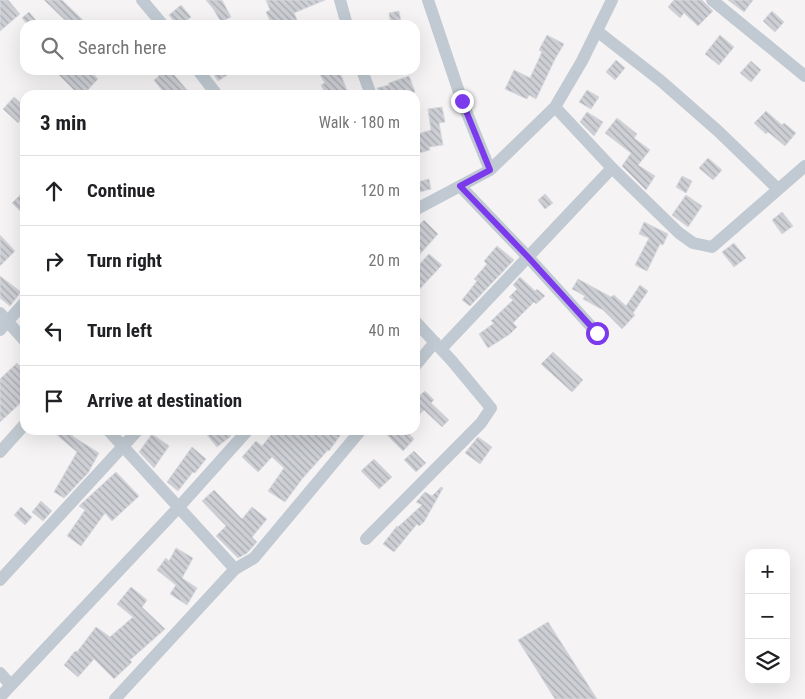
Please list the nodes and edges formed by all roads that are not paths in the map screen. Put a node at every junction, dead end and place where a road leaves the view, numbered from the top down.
1 (340, 0) edge
2 (428, 0) edge
3 (612, 0) edge
4 (712, 0) edge
5 (148, 2) edge
6 (160, 20) edge
7 (346, 20) edge
8 (597, 30) junction
9 (201, 75) edge
10 (364, 75) edge
11 (805, 76) edge
12 (211, 90) edge
13 (369, 90) edge
14 (555, 107) junction
15 (805, 166) edge
16 (612, 168) junction
17 (490, 170) junction
18 (460, 186) junction
19 (778, 189) junction
20 (420, 207) edge
21 (528, 257) junction
22 (20, 306) edge
23 (2, 321) edge
24 (420, 326) edge
25 (597, 333) dead end
26 (20, 337) edge
27 (438, 346) junction
28 (420, 362) edge
29 (20, 430) edge
30 (113, 435) edge
31 (133, 435) edge
32 (244, 435) edge
33 (357, 435) edge
34 (123, 446) junction
35 (0, 452) edge
36 (178, 508) junction
37 (366, 539) dead end
38 (235, 569) junction
39 (0, 580) edge
40 (0, 673) edge
41 (12, 683) junction
42 (0, 697) edge
43 (115, 699) edge

1 - 7 street
2 - 17 street
3 - 8 street
4 - 11 street
5 - 6 street
8 - 14 street
8 - 19 street
9 - 12 street
10 - 13 street
14 - 16 street
14 - 17 street
15 - 19 street
16 - 19 street
16 - 21 street
17 - 18 street
18 - 20 street
18 - 21 street
21 - 25 street
21 - 27 street
22 - 23 street
23 - 26 street
24 - 27 street
27 - 28 street
27 - 37 street
29 - 35 street
30 - 34 street
31 - 34 street
32 - 36 street
33 - 38 street
34 - 36 street
34 - 39 street
36 - 38 street
36 - 41 street
38 - 43 street
40 - 41 street
41 - 42 street

